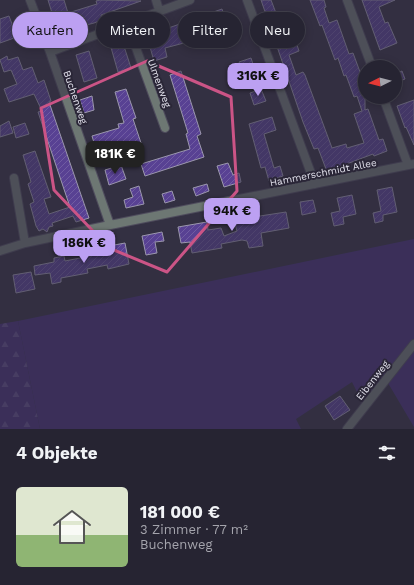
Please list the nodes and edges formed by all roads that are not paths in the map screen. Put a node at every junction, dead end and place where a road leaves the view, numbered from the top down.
1 (30, 0) edge
2 (156, 0) edge
3 (190, 0) edge
4 (247, 0) edge
5 (347, 0) edge
6 (159, 10) junction
7 (154, 12) edge
8 (96, 35) edge
9 (136, 48) edge
10 (50, 52) junction
11 (369, 60) edge
12 (386, 104) edge
13 (165, 128) dead end
14 (411, 164) edge
15 (14, 178) dead end
16 (315, 184) junction
17 (110, 225) junction
18 (25, 243) junction
19 (0, 251) edge
20 (414, 344) edge
21 (346, 429) edge

1 - 10 street, Buchenweg
2 - 6 street
3 - 6 street
4 - 16 street
5 - 11 street
6 - 7 street
8 - 10 street
9 - 13 street, Ulmenweg
10 - 17 street, Buchenweg
12 - 14 street
14 - 16 street, Hammerschmidt Allee
15 - 18 street
16 - 17 street, Hammerschmidt Allee
17 - 18 street, Hammerschmidt Allee
18 - 19 street, Hammerschmidt Allee
20 - 21 street, Eibenweg

